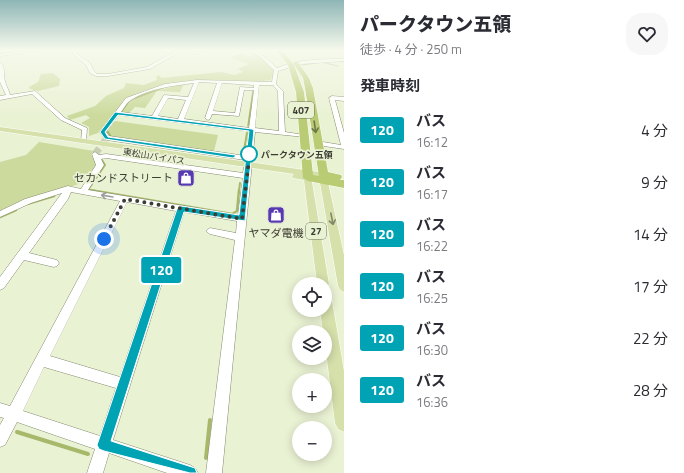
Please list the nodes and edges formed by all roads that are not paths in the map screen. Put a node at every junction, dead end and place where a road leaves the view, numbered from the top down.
1 (2, 72) edge
2 (92, 72) edge
3 (125, 72) edge
4 (276, 72) edge
5 (298, 72) edge
6 (302, 72) edge
7 (197, 81) junction
8 (220, 81) junction
9 (274, 84) junction
10 (257, 86) junction
11 (9, 96) junction
12 (0, 98) edge
13 (190, 99) junction
14 (344, 99) edge
15 (210, 112) junction
16 (117, 113) junction
17 (154, 118) junction
18 (180, 121) junction
19 (207, 124) junction
20 (0, 129) edge
21 (252, 130) junction
22 (0, 133) edge
23 (343, 133) edge
24 (282, 134) junction
25 (303, 136) junction
26 (84, 141) junction
27 (317, 143) junction
28 (344, 146) edge
29 (248, 167) junction
30 (307, 175) junction
31 (324, 178) junction
32 (344, 178) edge
33 (344, 184) edge
34 (68, 189) junction
35 (83, 191) junction
36 (125, 199) junction
37 (181, 209) junction
38 (0, 214) edge
39 (242, 219) junction
40 (210, 231) dead end
41 (240, 237) junction
42 (22, 256) junction
43 (54, 263) dead end
44 (322, 277) edge
45 (0, 285) edge
46 (344, 286) edge
47 (328, 317) edge
48 (41, 360) junction
49 (123, 384) junction
50 (6, 413) edge
51 (344, 423) edge
52 (0, 440) edge
53 (104, 445) junction
54 (94, 473) edge
55 (190, 473) edge
56 (214, 473) edge

1 - 11 street
2 - 3 street
4 - 9 street
5 - 25 highway, 407
6 -> 27 highway, 407
7 - 8 street
7 - 13 street
7 - 16 street
8 - 10 street
8 - 15 street
9 - 10 street
9 - 24 street
10 - 15 street
10 - 21 street
11 - 12 street
11 - 26 street
13 - 17 street
13 - 18 street
14 - 23 street
15 - 19 street
16 - 17 street
16 - 29 street
17 - 18 street
18 - 19 street
19 - 21 street
20 - 26 main road, 東松山バイパス
21 - 24 street
21 - 29 street
22 - 29 main road, 東松山バイパス
23 - 28 street
24 - 25 street
25 - 30 highway, 407
26 - 29 main road, 東松山バイパス
27 - 28 street
27 - 31 highway, 407
29 - 30 main road, 東松山バイパス
29 - 35 street
29 - 39 street
30 - 31 highway, 東松山バイパス
30 - 44 main road, 27
31 - 32 highway, 東松山バイパス
31 - 33 highway, 東松山バイパス
31 -> 46 main road, 27
34 - 35 street
34 - 38 street
34 - 42 street
36 -> 35 street
36 - 37 street
36 - 48 street
37 - 39 street
37 - 49 street
39 - 41 street
40 - 41 street
41 - 56 street
42 - 43 street
42 - 45 street
47 - 51 main road
48 - 49 street
48 - 50 street
49 - 53 street
50 - 52 street
50 - 53 street
53 - 54 street
53 - 55 street

